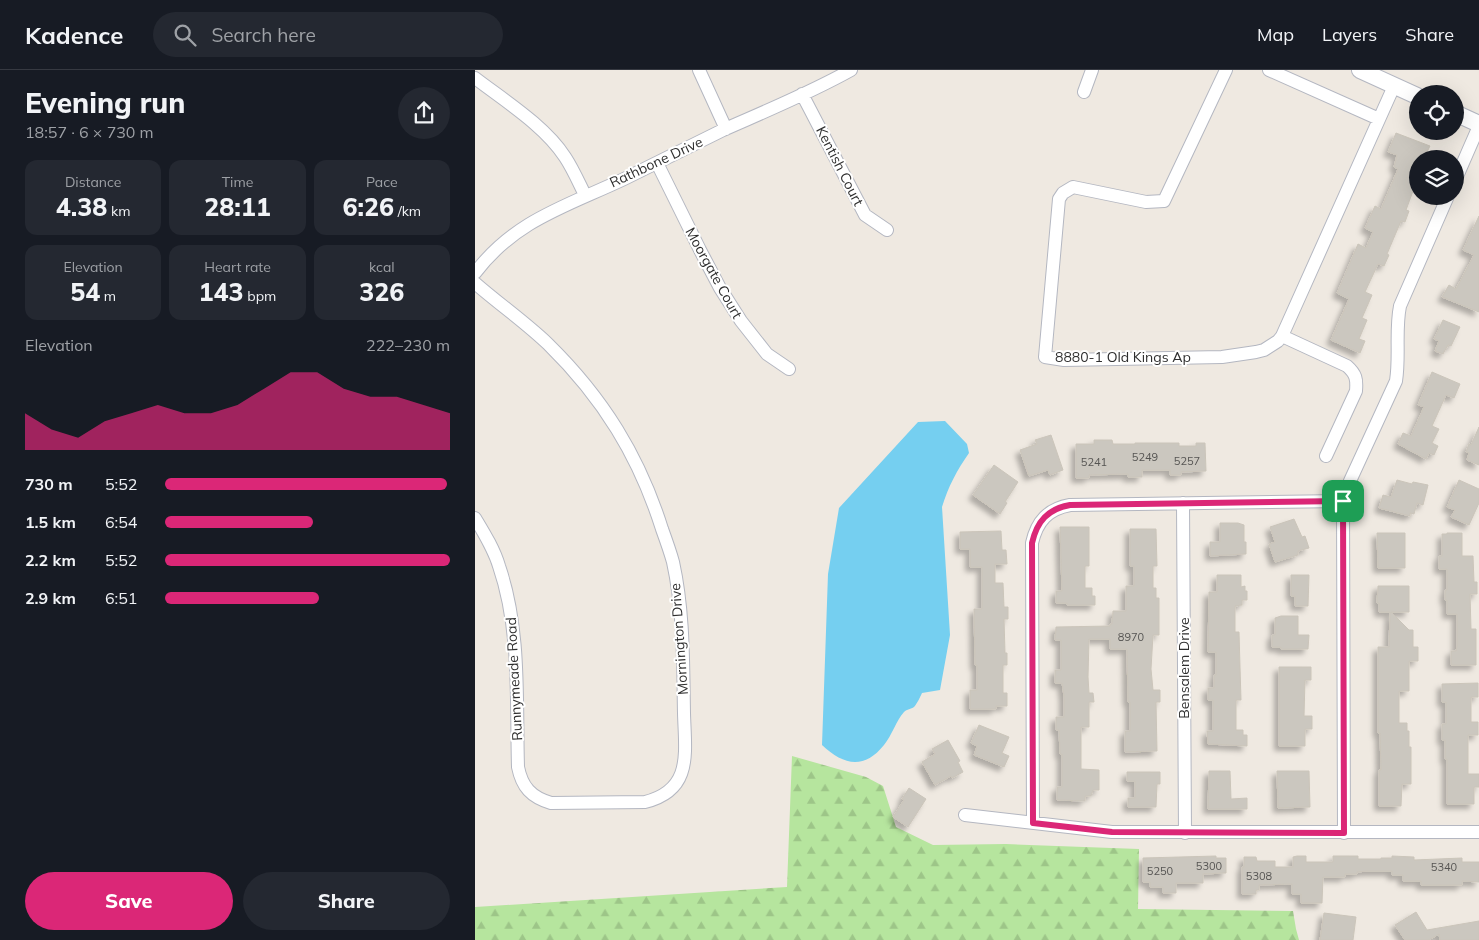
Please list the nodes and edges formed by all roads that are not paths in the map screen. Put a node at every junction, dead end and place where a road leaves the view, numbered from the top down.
1 (699, 70) edge
2 (851, 70) edge
3 (1092, 70) edge
4 (1226, 70) edge
5 (1269, 70) edge
6 (1359, 70) edge
7 (475, 78) edge
8 (1395, 86) junction
9 (1084, 92) dead end
10 (1409, 92) edge
11 (802, 94) junction
12 (1464, 116) edge
13 (1379, 119) junction
14 (1478, 121) edge
15 (726, 129) junction
16 (1464, 158) edge
17 (657, 164) junction
18 (585, 195) junction
19 (1444, 205) edge
20 (887, 230) dead end
21 (475, 273) edge
22 (475, 283) edge
23 (1282, 336) junction
24 (789, 369) dead end
25 (1326, 456) dead end
26 (1343, 501) junction
27 (1183, 504) junction
28 (475, 518) edge
29 (525, 786) joint
30 (965, 815) dead end
31 (1033, 823) junction
32 (1479, 832) edge
33 (1185, 833) junction
34 (1344, 833) junction

1 - 15 street
2 - 11 street, Rathbone Drive
3 - 9 street
4 - 23 street, 8880-1 Old Kings Ap
5 - 13 street
6 - 8 street
7 - 18 street
8 - 10 street
8 - 13 street
11 - 15 street, Rathbone Drive
11 - 20 street, Kentish Court
12 - 14 street
13 - 23 street
14 - 16 street
15 - 17 street, Rathbone Drive
17 - 18 street, Rathbone Drive
17 - 24 street, Moorgate Court
18 - 21 street, Rathbone Drive
19 - 26 street
22 - 29 street, Mornington Drive
23 - 25 street
26 - 27 street
26 - 34 street
27 - 31 street
27 - 33 street, Bensalem Drive
28 - 29 street, Runnymeade Road
30 - 31 street
31 - 33 street
32 - 34 street
33 - 34 street

